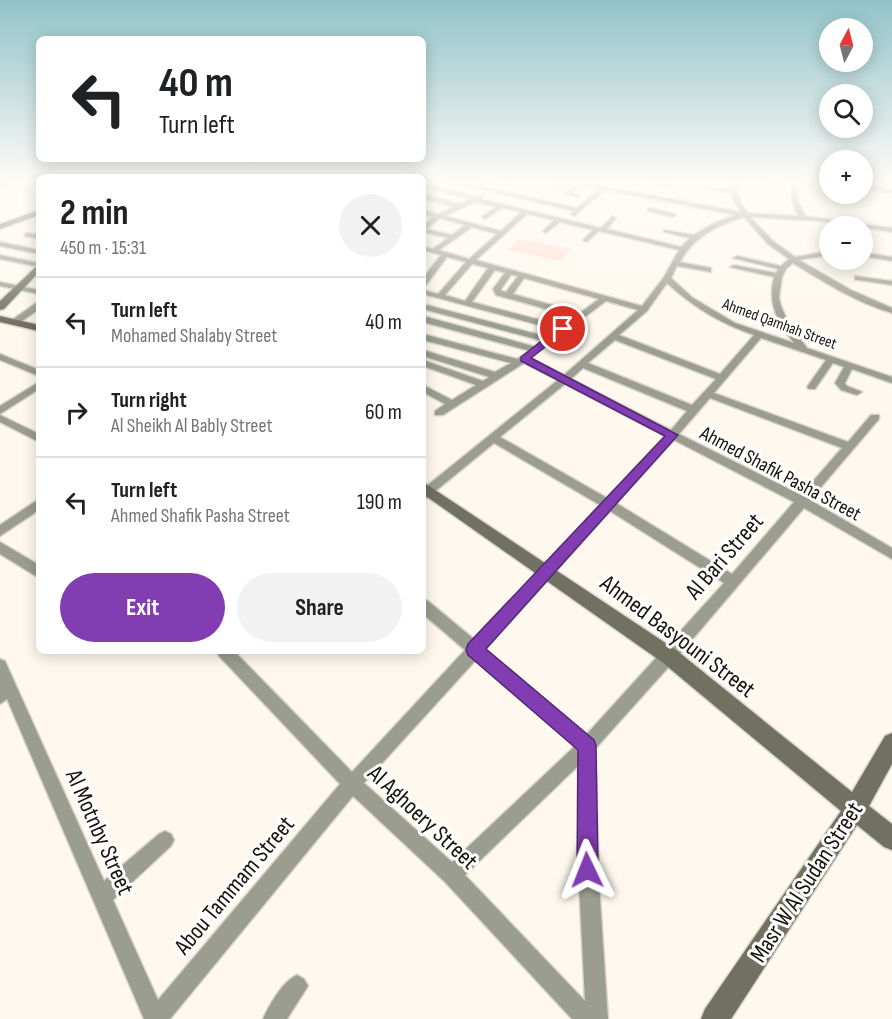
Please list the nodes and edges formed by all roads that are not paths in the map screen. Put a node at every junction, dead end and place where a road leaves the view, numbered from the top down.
1 (600, 229) edge
2 (435, 230) edge
3 (464, 230) edge
4 (488, 230) edge
5 (506, 230) edge
6 (602, 230) edge
7 (707, 230) edge
8 (757, 230) edge
9 (666, 231) dead end
10 (502, 233) junction
11 (27, 235) dead end
12 (36, 236) edge
13 (453, 237) junction
14 (695, 237) junction
15 (586, 240) dead end
16 (0, 244) edge
17 (426, 249) edge
18 (683, 249) junction
19 (36, 251) edge
20 (434, 251) junction
21 (445, 254) junction
22 (819, 255) edge
23 (873, 256) edge
24 (0, 257) edge
25 (737, 258) dead end
26 (892, 259) edge
27 (15, 260) junction
28 (794, 260) junction
29 (471, 261) junction
30 (675, 263) junction
31 (36, 267) edge
32 (493, 267) junction
33 (734, 267) dead end
34 (0, 268) edge
35 (782, 268) junction
36 (36, 270) edge
37 (708, 270) dead end
38 (509, 272) junction
39 (522, 276) junction
40 (778, 276) junction
41 (667, 278) junction
42 (858, 278) dead end
43 (426, 279) edge
44 (892, 283) edge
45 (0, 284) edge
46 (18, 289) junction
47 (36, 290) edge
48 (535, 291) junction
49 (426, 293) edge
50 (504, 294) junction
51 (440, 296) junction
52 (561, 299) junction
53 (604, 299) junction
54 (467, 303) junction
55 (1, 304) edge
56 (36, 307) edge
57 (426, 307) edge
58 (644, 309) junction
59 (891, 311) edge
60 (581, 316) junction
61 (0, 319) edge
62 (426, 320) edge
63 (15, 322) junction
64 (36, 327) edge
65 (563, 329) junction
66 (759, 335) junction
67 (614, 336) junction
68 (426, 338) edge
69 (548, 340) junction
70 (804, 349) junction
71 (537, 350) junction
72 (0, 357) edge
73 (831, 359) junction
74 (522, 361) junction
75 (426, 362) edge
76 (426, 362) edge
77 (582, 364) junction
78 (850, 365) junction
79 (36, 372) edge
80 (497, 376) junction
81 (722, 378) junction
82 (564, 380) junction
83 (892, 380) edge
84 (483, 384) junction
85 (36, 387) edge
86 (812, 387) dead end
87 (426, 390) edge
88 (857, 392) dead end
89 (708, 394) junction
90 (452, 404) junction
91 (694, 410) junction
92 (0, 411) edge
93 (439, 413) dead end
94 (875, 417) dead end
95 (0, 418) edge
96 (672, 435) junction
97 (36, 436) edge
98 (493, 438) junction
99 (848, 446) junction
100 (426, 490) edge
101 (426, 492) edge
102 (802, 501) junction
103 (608, 504) junction
104 (36, 506) edge
105 (2, 526) edge
106 (0, 547) edge
107 (892, 554) edge
108 (36, 570) edge
109 (547, 571) junction
110 (732, 580) junction
111 (426, 608) edge
112 (474, 650) junction
113 (230, 654) edge
114 (669, 656) junction
115 (2, 670) edge
116 (0, 696) edge
117 (892, 743) edge
118 (587, 746) junction
119 (352, 784) junction
120 (855, 809) junction
121 (892, 839) edge
122 (165, 840) dead end
123 (452, 875) junction
124 (101, 897) junction
125 (297, 986) dead end
126 (155, 1019) edge
127 (274, 1019) edge
128 (587, 1019) edge
129 (597, 1019) edge
130 (715, 1019) edge

1 - 15 street
2 - 13 street
3 - 13 street
4 - 10 street
5 - 10 street
6 - 18 street
7 - 14 street
8 - 28 street
9 - 14 street
10 - 29 street
11 - 12 street
13 - 20 street
14 - 18 street
16 - 19 street
17 - 20 street
18 - 30 street
20 - 21 street
21 - 29 street
21 - 43 street
22 - 28 street
23 - 26 street
24 - 27 street
25 - 35 street
27 - 31 street
27 - 34 street
28 - 35 street
28 - 59 street
29 - 32 street
29 - 51 street
30 - 37 street
30 - 41 street
32 - 38 street
32 - 54 street
33 - 40 street
35 - 40 street
36 - 46 street
38 - 39 street
38 - 50 street
39 - 48 street
39 - 50 street
40 - 70 street
41 - 58 street
41 - 66 street, Ahmed Qamhah Street
42 - 44 street
45 - 46 street
46 - 47 street
46 - 55 street
48 - 50 street
48 - 52 street
48 - 52 street
49 - 51 street
51 - 54 street
52 - 53 street
52 - 60 street
53 - 58 street
53 - 60 street
54 - 65 street
56 - 63 street
57 - 69 street
58 - 67 street
60 - 65 street
61 - 63 street
62 - 71 street
63 - 64 street
65 - 69 street
66 - 70 street, Ahmed Qamhah Street
66 - 81 street, Abou Tammam Street
67 - 77 street
67 - 81 street
68 - 74 street, Ahmed Shafik Pasha Street
69 - 71 street
70 - 73 street, Ahmed Qamhah Street
71 - 74 street
72 - 79 street
73 - 78 street, Ahmed Qamhah Street
73 - 86 street
74 - 80 street
74 - 82 street, Ahmed Shafik Pasha Street
75 - 80 street
76 - 84 street
77 - 82 street
77 - 91 street
78 - 83 street, Ahmed Qamhah Street
78 - 88 street
80 - 84 street
81 - 89 street, Abou Tammam Street
82 - 96 street, Ahmed Shafik Pasha Street
82 - 98 street
84 - 90 street
85 - 92 street
87 - 90 street
89 - 91 street, Abou Tammam Street
89 - 99 street
90 - 93 street
91 - 96 street, Abou Tammam Street
94 - 99 street, Al Bari Street
95 - 97 street
96 - 102 street, Ahmed Shafik Pasha Street
96 - 103 street, Abou Tammam Street
98 - 100 street
98 - 103 street
99 - 102 street, Al Bari Street
101 - 109 street, Ahmed Basyouni Street
102 - 107 street, Ahmed Shafik Pasha Street
102 - 110 street, Al Bari Street
103 - 109 street, Abou Tammam Street
103 - 110 street
104 - 105 street
106 - 108 street
109 - 112 street, Abou Tammam Street
109 - 114 street, Ahmed Basyouni Street
110 - 114 street, Al Bari Street
111 - 112 street
112 - 118 street
112 - 119 street, Abou Tammam Street
113 - 119 street, Al Aghoery Street
114 - 118 street, Al Bari Street
114 - 120 street, Ahmed Basyouni Street
115 - 116 street
115 - 124 street, Al Motnby Street
117 - 120 street, Masr W Al Sudan Street
118 - 123 street, Al Bari Street
118 - 129 street
119 - 123 street, Al Aghoery Street
119 - 126 street, Abou Tammam Street
120 - 121 street, Ahmed Basyouni Street
120 - 130 street, Masr W Al Sudan Street
122 - 124 street
123 - 128 street, Al Aghoery Street
124 - 126 street, Al Motnby Street
125 - 127 street

